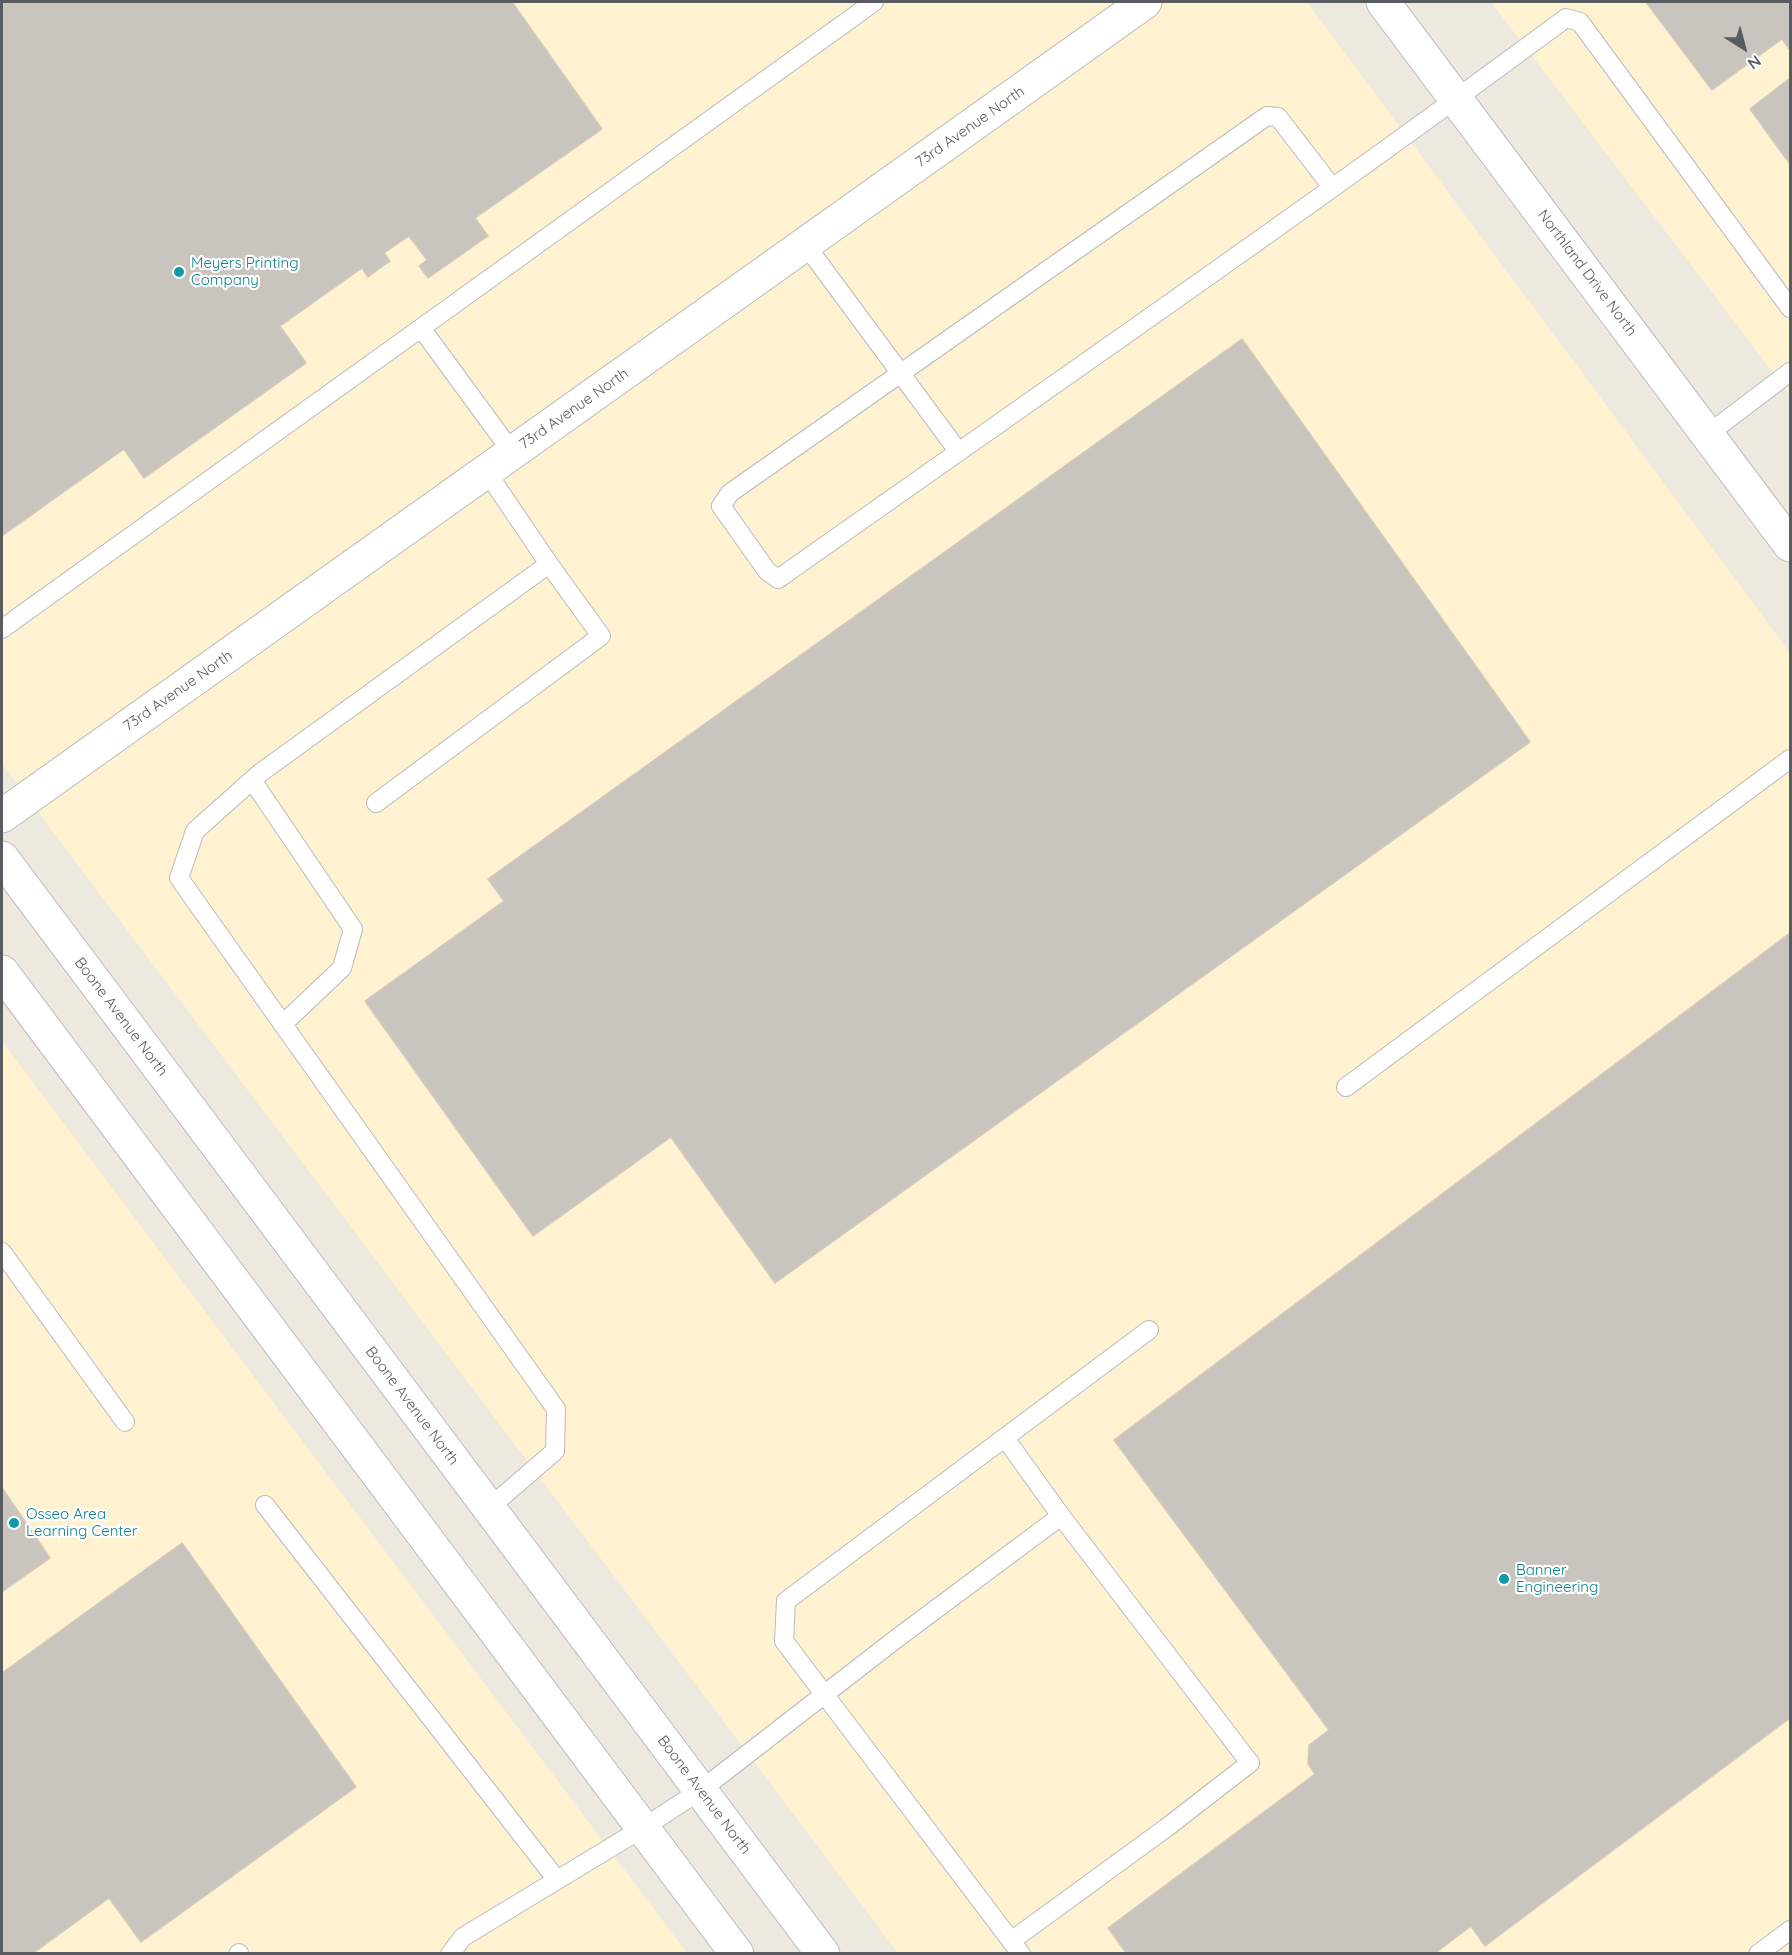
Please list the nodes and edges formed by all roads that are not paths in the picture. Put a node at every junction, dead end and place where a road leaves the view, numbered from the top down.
1 (874, 2) edge
2 (1145, 2) edge
3 (1383, 2) edge
4 (1457, 99) junction
5 (1332, 187) junction
6 (805, 244) junction
7 (1791, 308) edge
8 (421, 328) junction
9 (1791, 372) edge
10 (900, 374) junction
11 (1707, 434) junction
12 (512, 452) junction
13 (958, 452) junction
14 (486, 471) junction
15 (1791, 545) edge
16 (549, 564) junction
17 (2, 629) edge
18 (1791, 759) edge
19 (252, 780) junction
20 (376, 803) dead end
21 (2, 816) edge
22 (2, 858) edge
23 (2, 972) edge
24 (283, 1024) junction
25 (1346, 1087) dead end
26 (2, 1252) edge
27 (1149, 1330) dead end
28 (125, 1422) dead end
29 (1005, 1438) junction
30 (265, 1504) dead end
31 (489, 1508) junction
32 (1061, 1516) junction
33 (825, 1695) junction
34 (700, 1790) junction
35 (643, 1828) junction
36 (557, 1880) junction
37 (1791, 1930) edge
38 (1016, 1947) edge
39 (450, 1953) edge
40 (737, 1953) edge
41 (823, 1953) edge
42 (1758, 1953) edge

1 - 8 lane
2 - 6 street, 73rd Avenue North
3 - 4 street, Northland Drive North
4 - 5 lane
4 - 7 lane
4 - 11 street, Northland Drive North
5 - 10 lane
5 - 13 lane
6 - 10 lane
6 - 12 street, 73rd Avenue North
8 - 12 lane
8 - 17 lane
9 - 11 lane
10 - 13 lane
10 - 13 lane
11 - 15 street, Northland Drive North
12 - 14 street, 73rd Avenue North
14 - 16 lane
14 - 21 street, 73rd Avenue North
16 - 19 lane
16 - 20 lane
18 - 25 lane
19 - 24 lane
19 - 24 lane
22 - 31 street, Boone Avenue North
23 - 35 street
24 - 31 lane
26 - 28 lane
27 - 29 lane
29 - 32 lane
29 - 33 lane
30 - 36 lane
31 - 34 street, Boone Avenue North
32 - 33 lane
32 - 38 lane
33 - 34 lane
33 - 38 lane
34 - 35 lane
34 - 41 street, Boone Avenue North
35 - 36 lane
35 - 40 street
36 - 39 lane
37 - 42 lane

